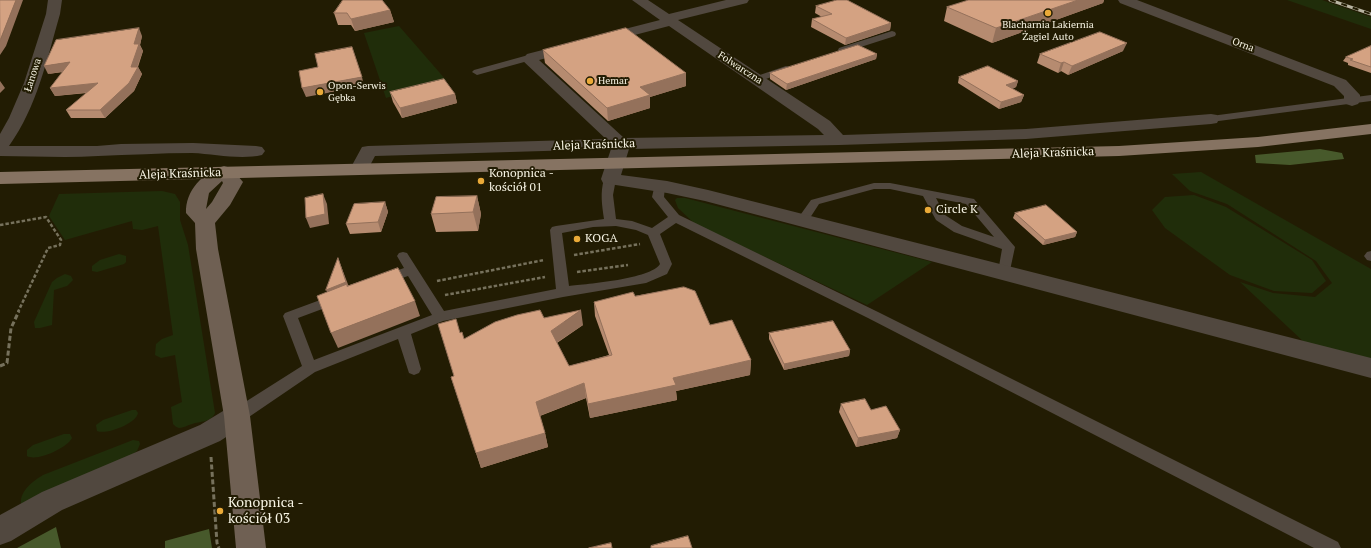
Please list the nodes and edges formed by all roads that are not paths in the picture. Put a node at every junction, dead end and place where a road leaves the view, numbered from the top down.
1 (55, 0) edge
2 (638, 0) edge
3 (742, 0) edge
4 (1125, 0) edge
5 (668, 21) junction
6 (892, 34) dead end
7 (832, 54) edge
8 (532, 57) junction
9 (794, 66) edge
10 (477, 72) dead end
11 (757, 79) junction
12 (1371, 98) edge
13 (1352, 101) junction
14 (1211, 119) joint
15 (1371, 129) edge
16 (839, 140) junction
17 (620, 145) junction
18 (0, 146) edge
19 (0, 151) edge
20 (256, 151) dead end
21 (839, 158) junction
22 (359, 169) junction
23 (613, 171) junction
24 (224, 172) junction
25 (0, 178) edge
26 (659, 186) junction
27 (928, 192) junction
28 (675, 218) junction
29 (802, 221) junction
30 (611, 222) junction
31 (655, 238) junction
32 (1009, 247) junction
33 (403, 256) dead end
34 (411, 270) junction
35 (1004, 272) junction
36 (375, 284) edge
37 (563, 292) junction
38 (347, 294) edge
39 (440, 317) junction
40 (403, 332) junction
41 (310, 368) junction
42 (1371, 368) edge
43 (414, 369) dead end
44 (237, 416) junction
45 (0, 531) edge
46 (251, 548) edge
47 (1332, 548) edge

1 - 18 street, Łanowa
2 - 5 street, Folwarczna
3 - 5 street
4 - 13 street, Orna
5 - 8 street
5 - 11 street, Folwarczna
6 - 7 lane
8 - 10 lane
8 - 17 street
9 - 11 lane
11 - 16 street, Folwarczna
12 - 13 lane
13 - 14 lane
14 - 16 street, Aleja Kraśnicka
15 - 21 main road, Aleja Kraśnicka
16 - 17 street, Aleja Kraśnicka
16 - 21 street
17 - 22 street, Aleja Kraśnicka
17 - 23 street
19 - 20 street
21 - 23 main road, Aleja Kraśnicka
22 - 23 main road, Aleja Kraśnicka
22 - 24 main road, Aleja Kraśnicka
23 - 26 street
23 - 30 lane
24 - 25 main road, Aleja Kraśnicka
24 - 44 street
26 - 28 lane
26 - 29 street
27 - 29 lane
27 - 32 lane
27 - 32 lane
28 - 31 lane
28 - 47 lane
29 - 35 street
30 - 31 lane
30 - 37 lane
31 - 37 lane
32 - 35 lane
33 - 34 lane
34 - 36 lane
34 - 39 lane
35 - 42 street
37 - 39 lane
38 - 41 lane
39 - 40 lane
40 - 41 lane
40 - 43 lane
41 - 44 lane
44 - 45 street
44 - 46 street

